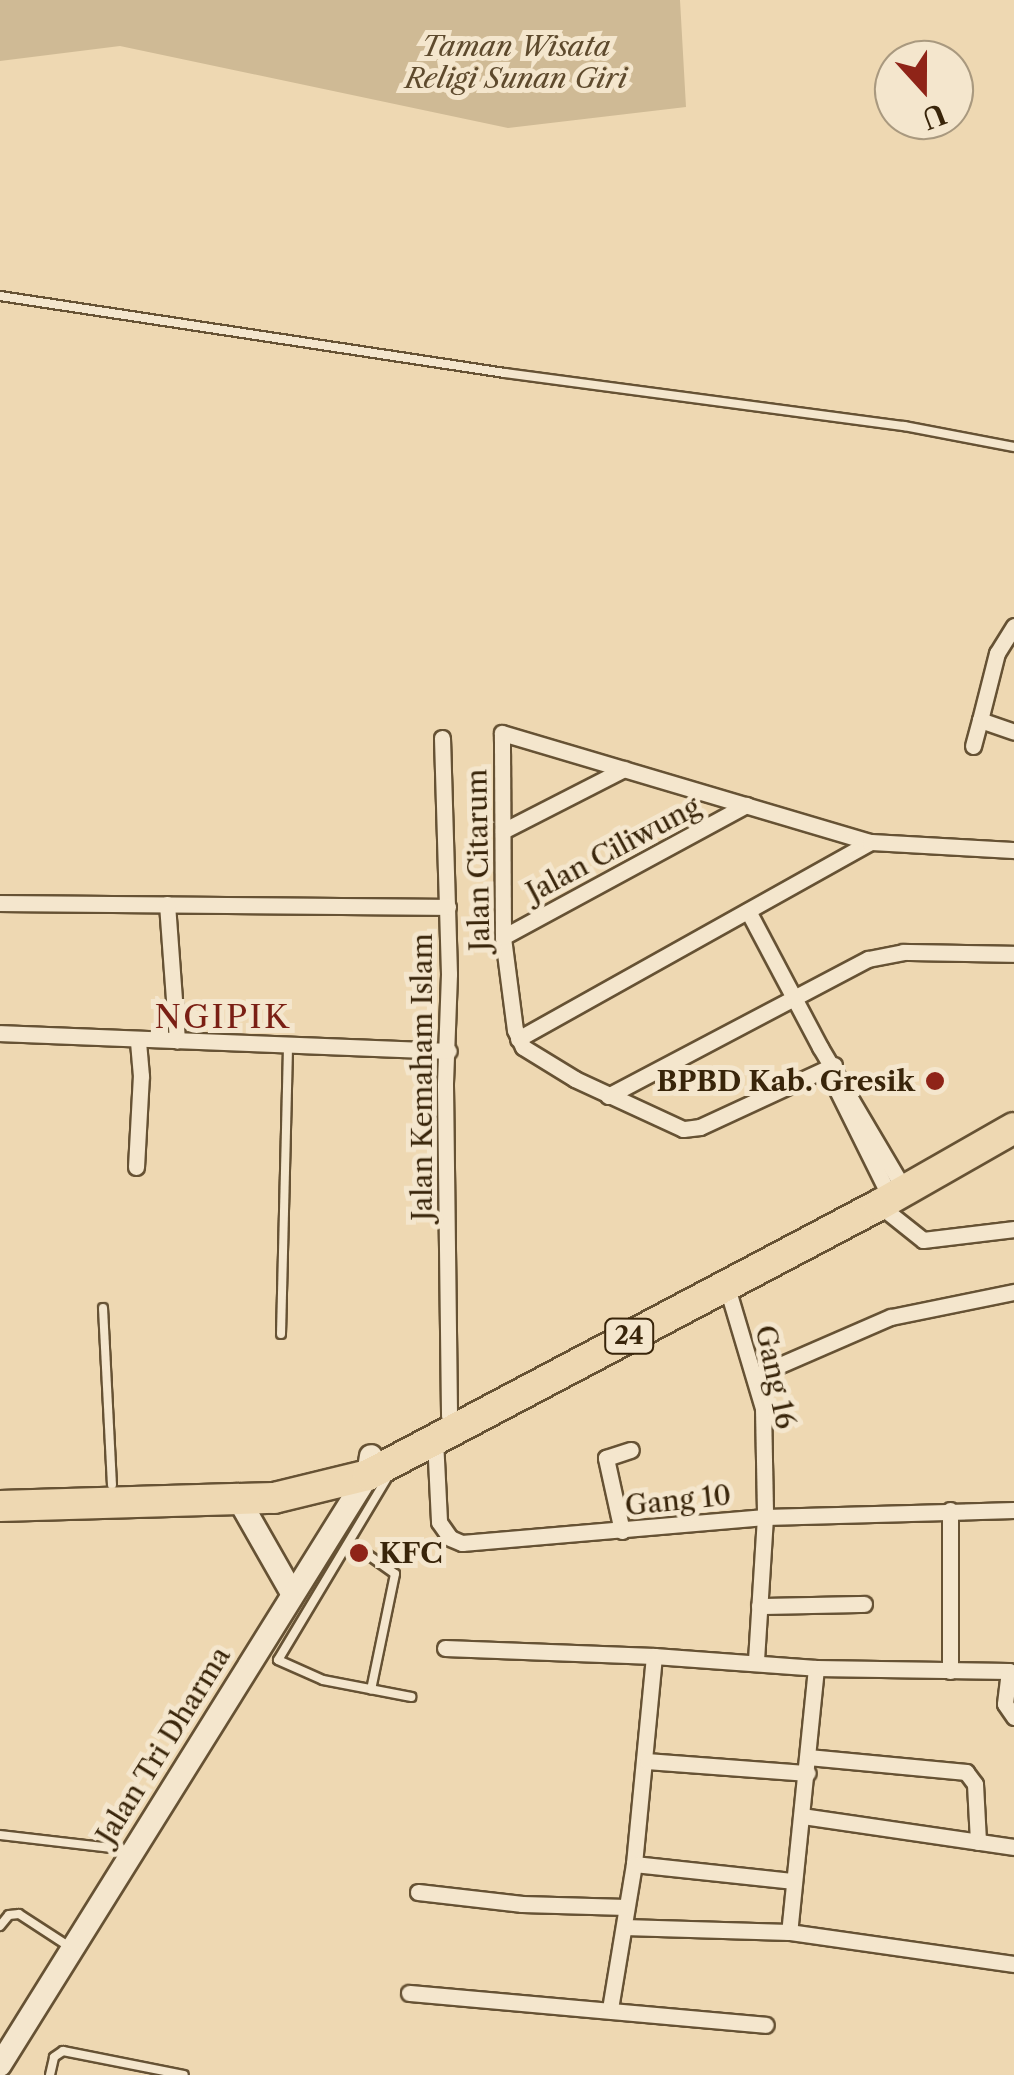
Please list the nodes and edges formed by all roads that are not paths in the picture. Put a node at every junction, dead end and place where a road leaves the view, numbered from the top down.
1 (0, 296) edge
2 (1014, 447) edge
3 (1014, 626) edge
4 (980, 720) junction
5 (1014, 732) edge
6 (442, 738) dead end
7 (972, 746) dead end
8 (624, 769) junction
9 (746, 805) junction
10 (503, 831) junction
11 (870, 842) junction
12 (1014, 850) edge
13 (0, 903) edge
14 (168, 904) junction
15 (448, 907) junction
16 (748, 911) junction
17 (503, 937) junction
18 (1014, 954) edge
19 (794, 996) junction
20 (0, 1033) edge
21 (518, 1039) junction
22 (138, 1041) junction
23 (177, 1041) junction
24 (288, 1044) junction
25 (449, 1050) junction
26 (828, 1063) junction
27 (608, 1096) junction
28 (1014, 1112) edge
29 (1014, 1128) edge
30 (136, 1167) dead end
31 (890, 1190) junction
32 (1014, 1229) edge
33 (726, 1284) junction
34 (1014, 1292) edge
35 (103, 1308) dead end
36 (281, 1334) dead end
37 (755, 1376) junction
38 (442, 1428) junction
39 (632, 1450) dead end
40 (378, 1464) junction
41 (112, 1484) junction
42 (0, 1486) edge
43 (235, 1492) junction
44 (0, 1506) edge
45 (950, 1510) junction
46 (1014, 1510) edge
47 (765, 1517) junction
48 (622, 1531) junction
49 (350, 1542) junction
50 (301, 1599) junction
51 (864, 1604) dead end
52 (759, 1606) junction
53 (445, 1648) dead end
54 (654, 1656) junction
55 (756, 1662) junction
56 (816, 1668) junction
57 (1011, 1670) edge
58 (950, 1671) junction
59 (371, 1690) junction
60 (411, 1697) dead end
61 (1014, 1717) edge
62 (647, 1762) junction
63 (808, 1765) junction
64 (802, 1816) junction
65 (0, 1836) edge
66 (978, 1842) junction
67 (1014, 1846) edge
68 (133, 1851) junction
69 (634, 1864) junction
70 (794, 1881) junction
71 (418, 1892) dead end
72 (626, 1907) junction
73 (0, 1926) edge
74 (624, 1927) junction
75 (790, 1932) junction
76 (72, 1949) junction
77 (1014, 1964) edge
78 (409, 1993) dead end
79 (610, 2009) junction
80 (766, 2026) dead end
81 (118, 2062) junction
82 (0, 2064) edge
83 (50, 2075) edge
84 (114, 2075) edge
85 (184, 2075) edge

1 - 2 lane
3 - 4 street
4 - 5 street
4 - 7 street
6 - 15 street, Jalan Kemaham Islam
8 - 9 street, Jalan Citarum
8 - 10 street
8 - 10 street, Jalan Citarum
9 - 11 street, Jalan Citarum
9 - 17 street, Jalan Ciliwung
10 - 17 street, Jalan Citarum
11 - 12 street, Jalan Citarum
11 - 16 street
13 - 14 street
14 - 15 street
14 - 23 street
15 - 25 street, Jalan Kemaham Islam
16 - 19 street
16 - 21 street
17 - 21 street, Jalan Citarum
18 - 19 street
19 - 26 street
19 - 27 street
20 - 22 street
21 - 27 street
22 - 23 street
22 - 30 street
23 - 24 street
24 - 25 street
24 - 36 lane
25 - 38 street, Jalan Kemaham Islam
26 - 27 street
26 - 31 street
28 - 31 highway, 24
29 - 31 highway, 24
31 - 32 street
31 - 33 highway, 24
31 - 38 highway, 24
33 - 37 street, Gang 16
33 - 38 highway, 24
34 - 37 street
35 - 41 lane
37 - 47 street, Gang 16
38 - 40 highway, 24
38 - 48 street, Gang 10
39 - 48 street
40 - 43 highway, 24
40 - 49 lane
40 - 50 main road, Jalan Tri Dharma
41 - 42 highway, 24
41 - 43 highway, 24
43 - 44 highway, 24
43 - 50 main road
45 - 46 street, Gang 10
45 - 47 street, Gang 10
45 - 58 street
47 - 48 street, Gang 10
47 - 52 street, Gang 16
49 - 50 lane
49 - 59 lane
50 - 59 lane
50 - 68 main road, Jalan Tri Dharma
51 - 52 street
52 - 55 street, Gang 16
53 - 54 street
54 - 55 street
54 - 62 street
55 - 56 street
56 - 58 street
56 - 63 street
57 - 58 street
57 - 61 street
59 - 60 lane
62 - 63 street
62 - 69 street
63 - 64 street
63 - 66 street
64 - 66 street
64 - 70 street
65 - 68 lane
66 - 67 street
68 - 76 main road, Jalan Tri Dharma
69 - 70 street
69 - 72 street
70 - 75 street
71 - 72 street
72 - 74 street
73 - 76 lane
74 - 75 street
74 - 79 street
75 - 77 street
76 - 82 main road, Jalan Tri Dharma
78 - 79 street
79 - 80 street
81 - 83 lane
81 - 84 lane
81 - 85 lane

